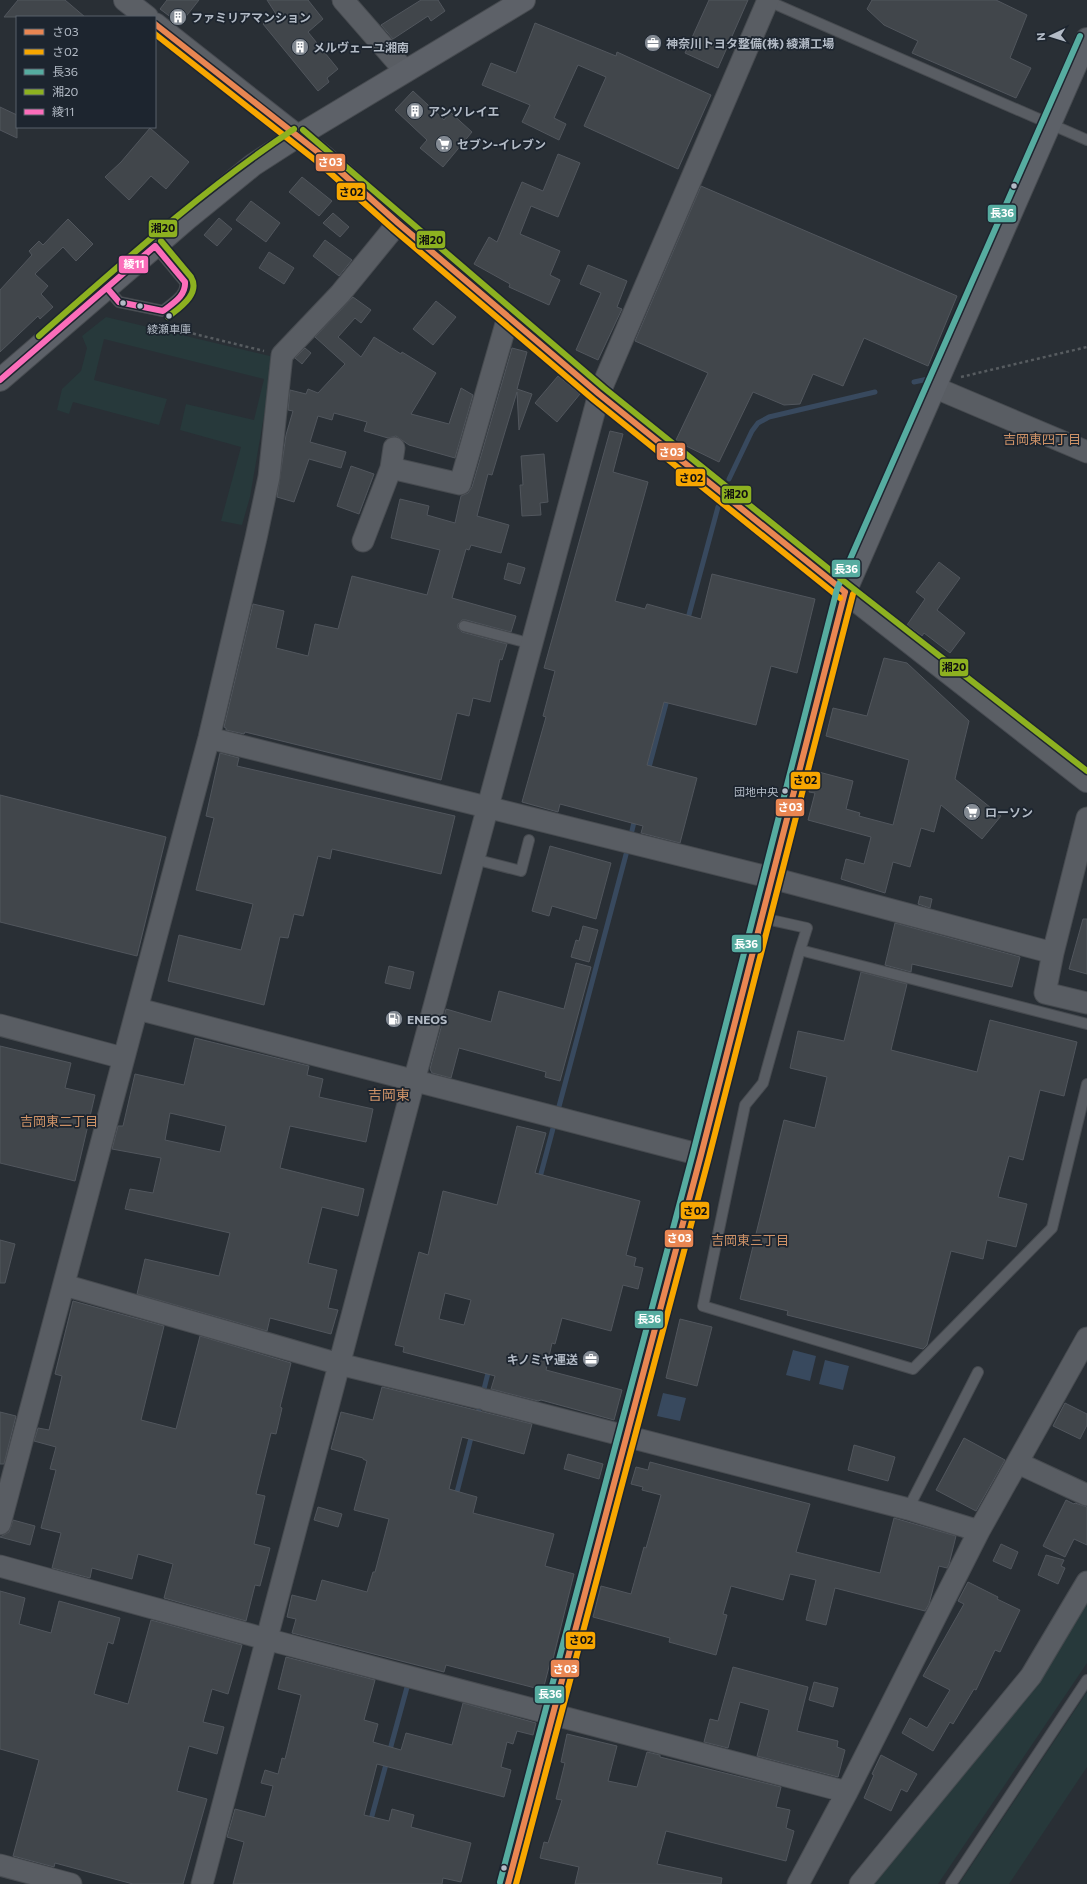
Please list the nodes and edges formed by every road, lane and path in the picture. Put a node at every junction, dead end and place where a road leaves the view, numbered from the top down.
1 (125, 0) edge
2 (343, 0) edge
3 (524, 0) edge
4 (768, 0) edge
5 (145, 16) edge
6 (156, 25) edge
7 (1087, 39) edge
8 (405, 71) junction
9 (1050, 125) junction
10 (298, 136) junction
11 (1087, 140) edge
12 (398, 223) junction
13 (155, 246) junction
14 (107, 288) junction
15 (508, 317) junction
16 (152, 324) dead end
17 (1087, 347) edge
18 (282, 356) junction
19 (0, 378) edge
20 (937, 386) junction
21 (599, 394) junction
22 (394, 448) dead end
23 (1087, 452) edge
24 (391, 468) junction
25 (363, 541) dead end
26 (845, 592) junction
27 (464, 626) dead end
28 (532, 644) junction
29 (209, 738) junction
30 (1087, 781) edge
31 (489, 806) junction
32 (1087, 818) edge
33 (529, 840) dead end
34 (474, 859) junction
35 (772, 878) junction
36 (762, 918) junction
37 (800, 950) junction
38 (1054, 953) junction
39 (1087, 1003) edge
40 (138, 1009) junction
41 (1087, 1024) edge
42 (0, 1025) edge
43 (123, 1058) junction
44 (414, 1081) junction
45 (1087, 1084) edge
46 (701, 1155) junction
47 (64, 1285) junction
48 (1087, 1338) edge
49 (339, 1364) junction
50 (978, 1372) dead end
51 (626, 1435) junction
52 (1018, 1463) junction
53 (1087, 1495) edge
54 (908, 1509) junction
55 (0, 1524) edge
56 (979, 1531) junction
57 (0, 1566) edge
58 (1087, 1582) edge
59 (266, 1639) junction
60 (1087, 1680) edge
61 (554, 1714) junction
62 (846, 1792) junction
63 (0, 1865) edge
64 (71, 1884) edge
65 (202, 1884) edge
66 (508, 1884) edge
67 (798, 1884) edge
68 (860, 1884) edge
69 (952, 1884) edge

1 - 5 main road
2 - 8 street
3 - 8 street
4 - 9 lane
4 - 21 street
6 - 10 main road
7 - 9 street
8 - 10 street
9 - 11 lane
9 - 20 street
10 - 12 main road
10 - 13 street
12 - 15 main road
12 - 18 street
13 - 14 street
13 - 14 lane
14 - 19 street
15 - 21 main road
15 - 24 street
16 - 18 path
17 - 20 path
18 - 29 street
20 - 23 street
20 - 26 street
21 - 26 main road
21 - 28 street
22 - 24 street
24 - 25 street
26 - 30 main road
26 - 35 street
27 - 28 lane
28 - 31 street
29 - 31 street
29 - 40 street
31 - 34 street
31 - 35 street
32 - 38 street
33 - 34 lane
34 - 44 street
35 - 36 street
35 - 38 street
36 - 37 lane
36 - 46 street
37 - 41 lane
37 - 45 lane
38 - 39 street
40 - 43 street
40 - 44 street
42 - 43 street
43 - 47 street
44 - 46 street
44 - 49 street
46 - 51 street
47 - 49 street
47 - 55 street
48 - 52 street
49 - 51 street
49 - 59 street
50 - 54 lane
51 - 54 street
51 - 61 street
52 - 53 street
52 - 56 street
54 - 56 street
56 - 62 street
57 - 59 street
58 - 68 street
59 - 61 street
59 - 65 street
60 - 69 lane
61 - 62 street
61 - 66 street
62 - 67 street
63 - 64 street

